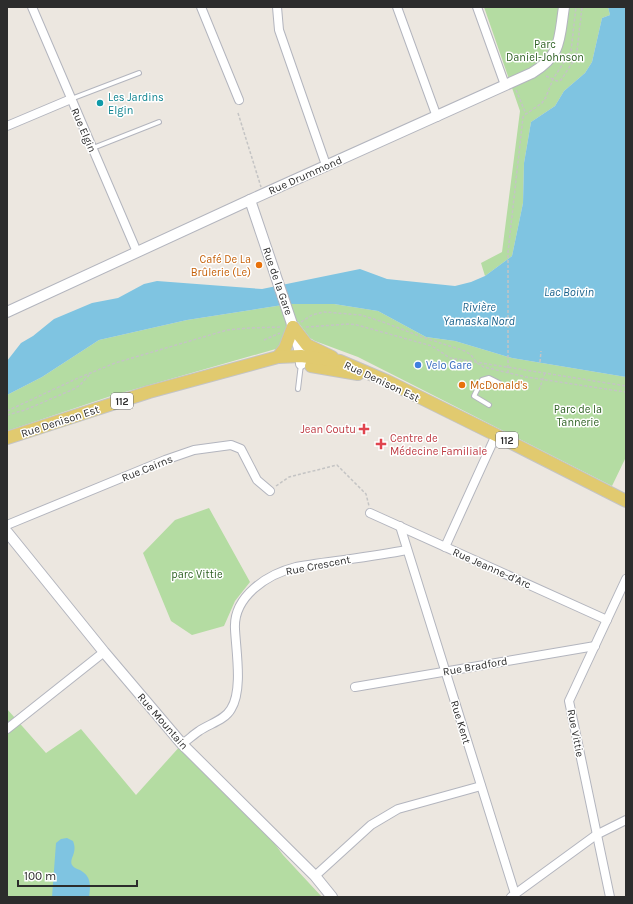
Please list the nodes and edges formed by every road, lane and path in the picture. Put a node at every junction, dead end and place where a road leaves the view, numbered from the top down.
1 (32, 7) edge
2 (201, 7) edge
3 (277, 7) edge
4 (397, 7) edge
5 (477, 7) edge
6 (564, 7) edge
7 (576, 7) edge
8 (582, 7) edge
9 (139, 72) dead end
10 (546, 76) dead end
11 (553, 79) junction
12 (510, 86) junction
13 (71, 99) junction
14 (239, 100) dead end
15 (238, 113) dead end
16 (526, 114) junction
17 (437, 117) junction
18 (159, 122) dead end
19 (7, 126) edge
20 (92, 148) junction
21 (326, 166) junction
22 (263, 194) junction
23 (250, 200) junction
24 (137, 252) junction
25 (7, 312) edge
26 (292, 324) junction
27 (264, 340) dead end
28 (541, 351) dead end
29 (278, 357) junction
30 (301, 360) junction
31 (340, 361) junction
32 (540, 362) dead end
33 (477, 363) junction
34 (508, 367) junction
35 (238, 368) junction
36 (93, 372) junction
37 (508, 372) junction
38 (545, 373) junction
39 (380, 379) junction
40 (543, 380) junction
41 (499, 383) dead end
42 (626, 386) edge
43 (298, 389) dead end
44 (539, 390) dead end
45 (626, 392) edge
46 (489, 405) dead end
47 (7, 411) edge
48 (7, 415) edge
49 (496, 435) junction
50 (7, 438) edge
51 (270, 491) joint
52 (626, 501) edge
53 (370, 513) joint
54 (7, 525) edge
55 (400, 526) junction
56 (7, 532) edge
57 (445, 547) junction
58 (407, 550) junction
59 (626, 579) edge
60 (607, 620) junction
61 (595, 646) junction
62 (104, 652) junction
63 (445, 672) junction
64 (355, 687) dead end
65 (7, 729) edge
66 (182, 744) junction
67 (481, 786) junction
68 (626, 820) edge
69 (596, 835) junction
70 (315, 876) junction
71 (513, 896) edge
72 (332, 897) edge
73 (610, 897) edge

1 - 13 street, Rue Elgin
2 - 14 street
3 - 21 street
4 - 17 street
5 - 12 street
6 - 12 street, Rue Drummond
7 - 11 path
8 - 11 path
9 - 13 lane
10 - 11 path
11 - 16 path
12 - 16 path
12 - 17 street, Rue Drummond
13 - 19 street
13 - 20 street, Rue Elgin
15 - 22 path
16 - 34 path
17 - 21 street, Rue Drummond
18 - 20 lane
20 - 24 street, Rue Elgin
21 - 22 street, Rue Drummond
22 - 23 street, Rue Drummond
23 - 24 street, Rue Drummond
23 - 26 street, Rue de la Gare
24 - 25 street, Rue Drummond
26 - 27 path
26 - 29 main road
26 - 30 street, Rue de la Gare
26 - 31 main road
26 - 33 path
26 - 33 path
26 - 36 path
28 - 32 path
29 - 30 main road, Rue Denison Est / 112
29 - 35 main road, Rue Denison Est / 112
30 - 31 main road, Rue Denison Est / 112
30 - 35 main road
30 - 39 main road
30 - 43 lane
31 - 39 main road, Rue Denison Est / 112
33 - 34 path
33 - 37 path
34 - 37 path
34 - 38 path
35 - 50 main road, Rue Denison Est / 112
36 - 47 path
36 - 48 path
37 - 40 path
38 - 40 path
38 - 42 path
39 - 49 main road, Rue Denison Est / 112
40 - 44 path
40 - 45 path
41 - 46 lane
49 - 52 main road, Rue Denison Est / 112
49 - 57 street
51 - 53 path
51 - 54 street, Rue Cairns
53 - 55 street
55 - 57 street, Rue Jeanne-d'Arc
55 - 58 street
56 - 62 street, Rue Mountain
57 - 60 street, Rue Jeanne-d'Arc
58 - 63 street, Rue Kent
58 - 66 street, Rue Crescent
59 - 60 street, Rue Vittie
60 - 61 street, Rue Vittie
61 - 63 street, Rue Bradford
61 - 69 street, Rue Vittie
62 - 65 street
62 - 66 street, Rue Mountain
63 - 64 street, Rue Bradford
63 - 67 street, Rue Kent
66 - 70 street, Rue Mountain
67 - 70 street
67 - 71 street, Rue Kent
68 - 69 street
69 - 71 street
69 - 73 street, Rue Vittie
70 - 72 street, Rue Mountain

